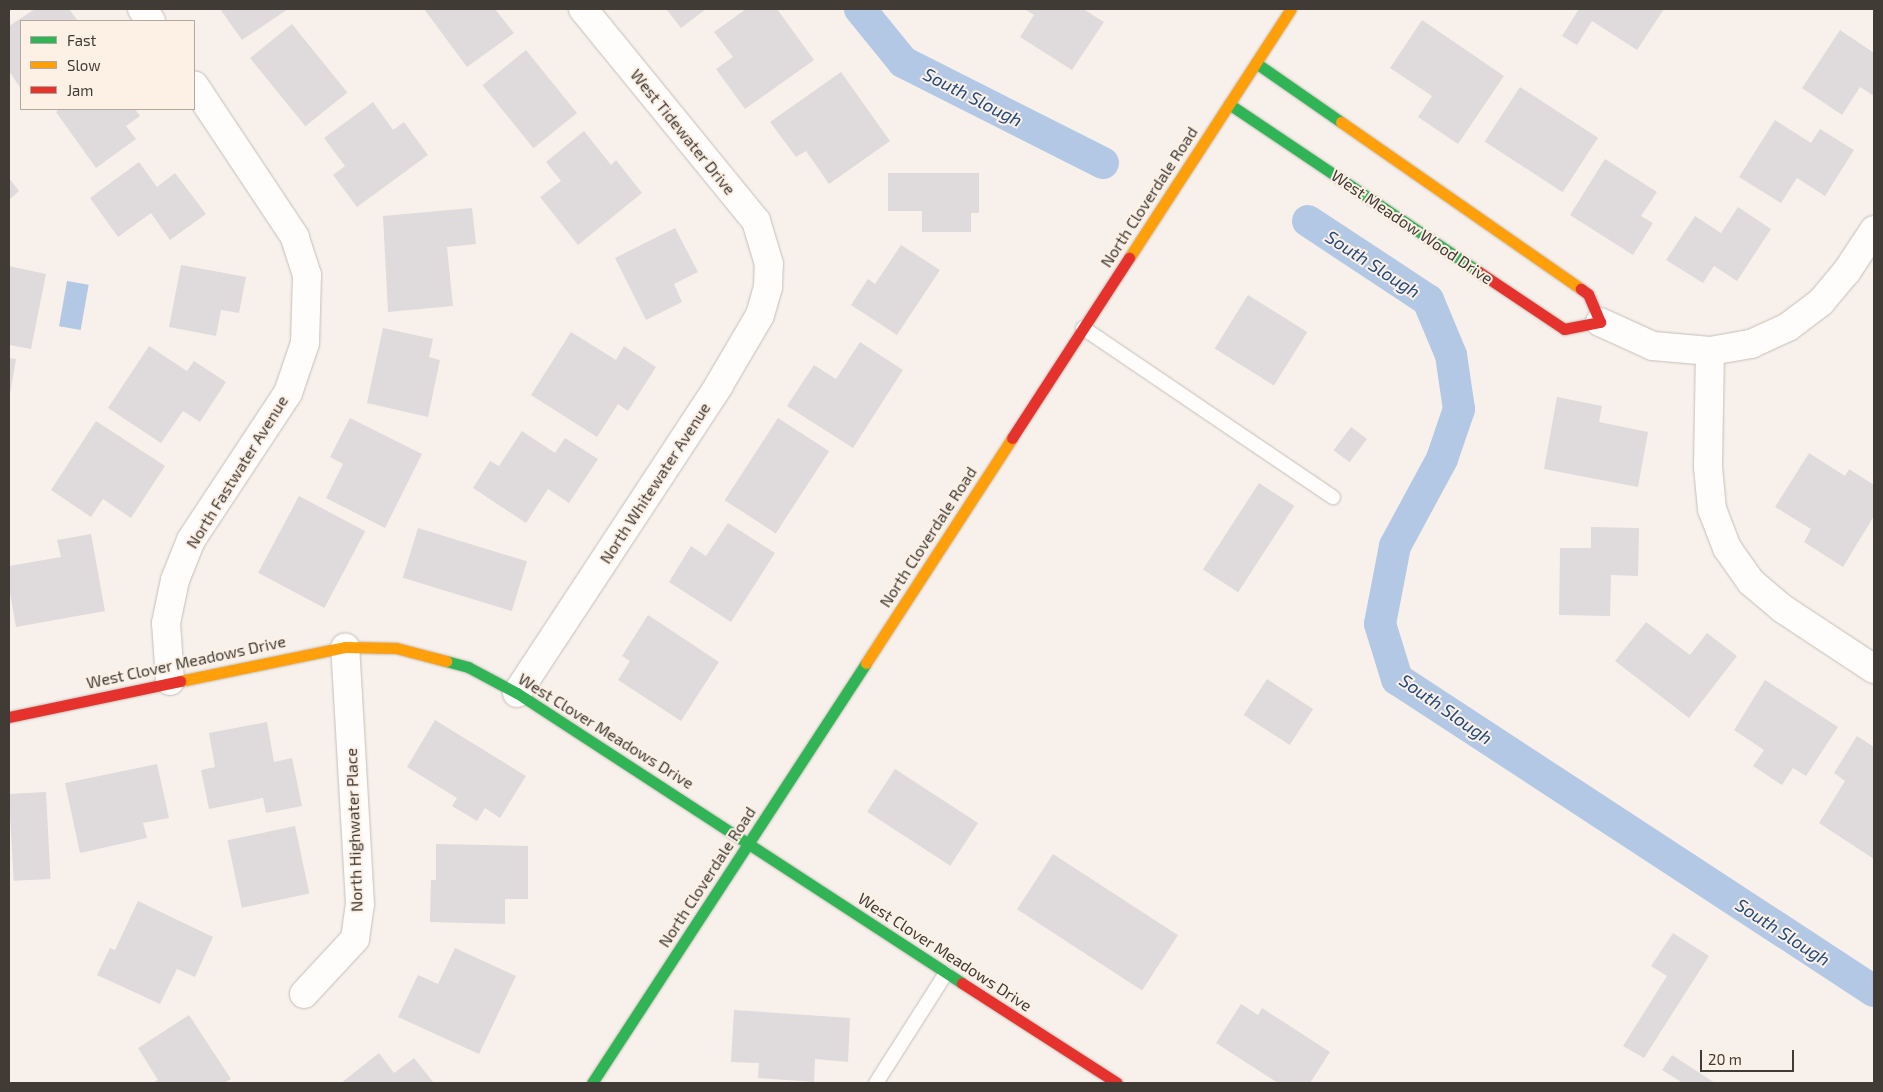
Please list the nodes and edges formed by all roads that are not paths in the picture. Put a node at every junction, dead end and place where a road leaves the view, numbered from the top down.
1 (142, 9) edge
2 (583, 9) edge
3 (1291, 9) edge
4 (150, 20) edge
5 (1256, 63) junction
6 (195, 87) edge
7 (1229, 104) junction
8 (1874, 230) edge
9 (768, 264) joint
10 (1600, 322) junction
11 (1083, 328) junction
12 (1710, 351) junction
13 (1332, 497) dead end
14 (345, 647) junction
15 (1874, 669) edge
16 (170, 681) junction
17 (517, 693) junction
18 (9, 717) edge
19 (750, 842) junction
20 (946, 973) junction
21 (304, 994) dead end
22 (592, 1083) edge
23 (876, 1083) edge
24 (1117, 1083) edge

1 - 4 street
2 - 9 street, West Tidewater Drive
3 - 5 street, North Cloverdale Road
5 - 7 street, North Cloverdale Road
5 - 10 street
6 - 16 street, North Fastwater Avenue
7 - 10 street, West Meadow Wood Drive
7 - 11 street, North Cloverdale Road
8 - 12 street
9 - 17 street, North Whitewater Avenue
10 - 12 street
11 - 13 lane
11 - 19 street, North Cloverdale Road
12 - 15 street
14 - 16 street, West Clover Meadows Drive
14 - 17 street, West Clover Meadows Drive
14 - 21 street, North Highwater Place
16 - 18 street, West Clover Meadows Drive
17 - 19 street, West Clover Meadows Drive
19 - 20 street, West Clover Meadows Drive
19 - 22 street, North Cloverdale Road
20 - 23 lane
20 - 24 street, West Clover Meadows Drive

